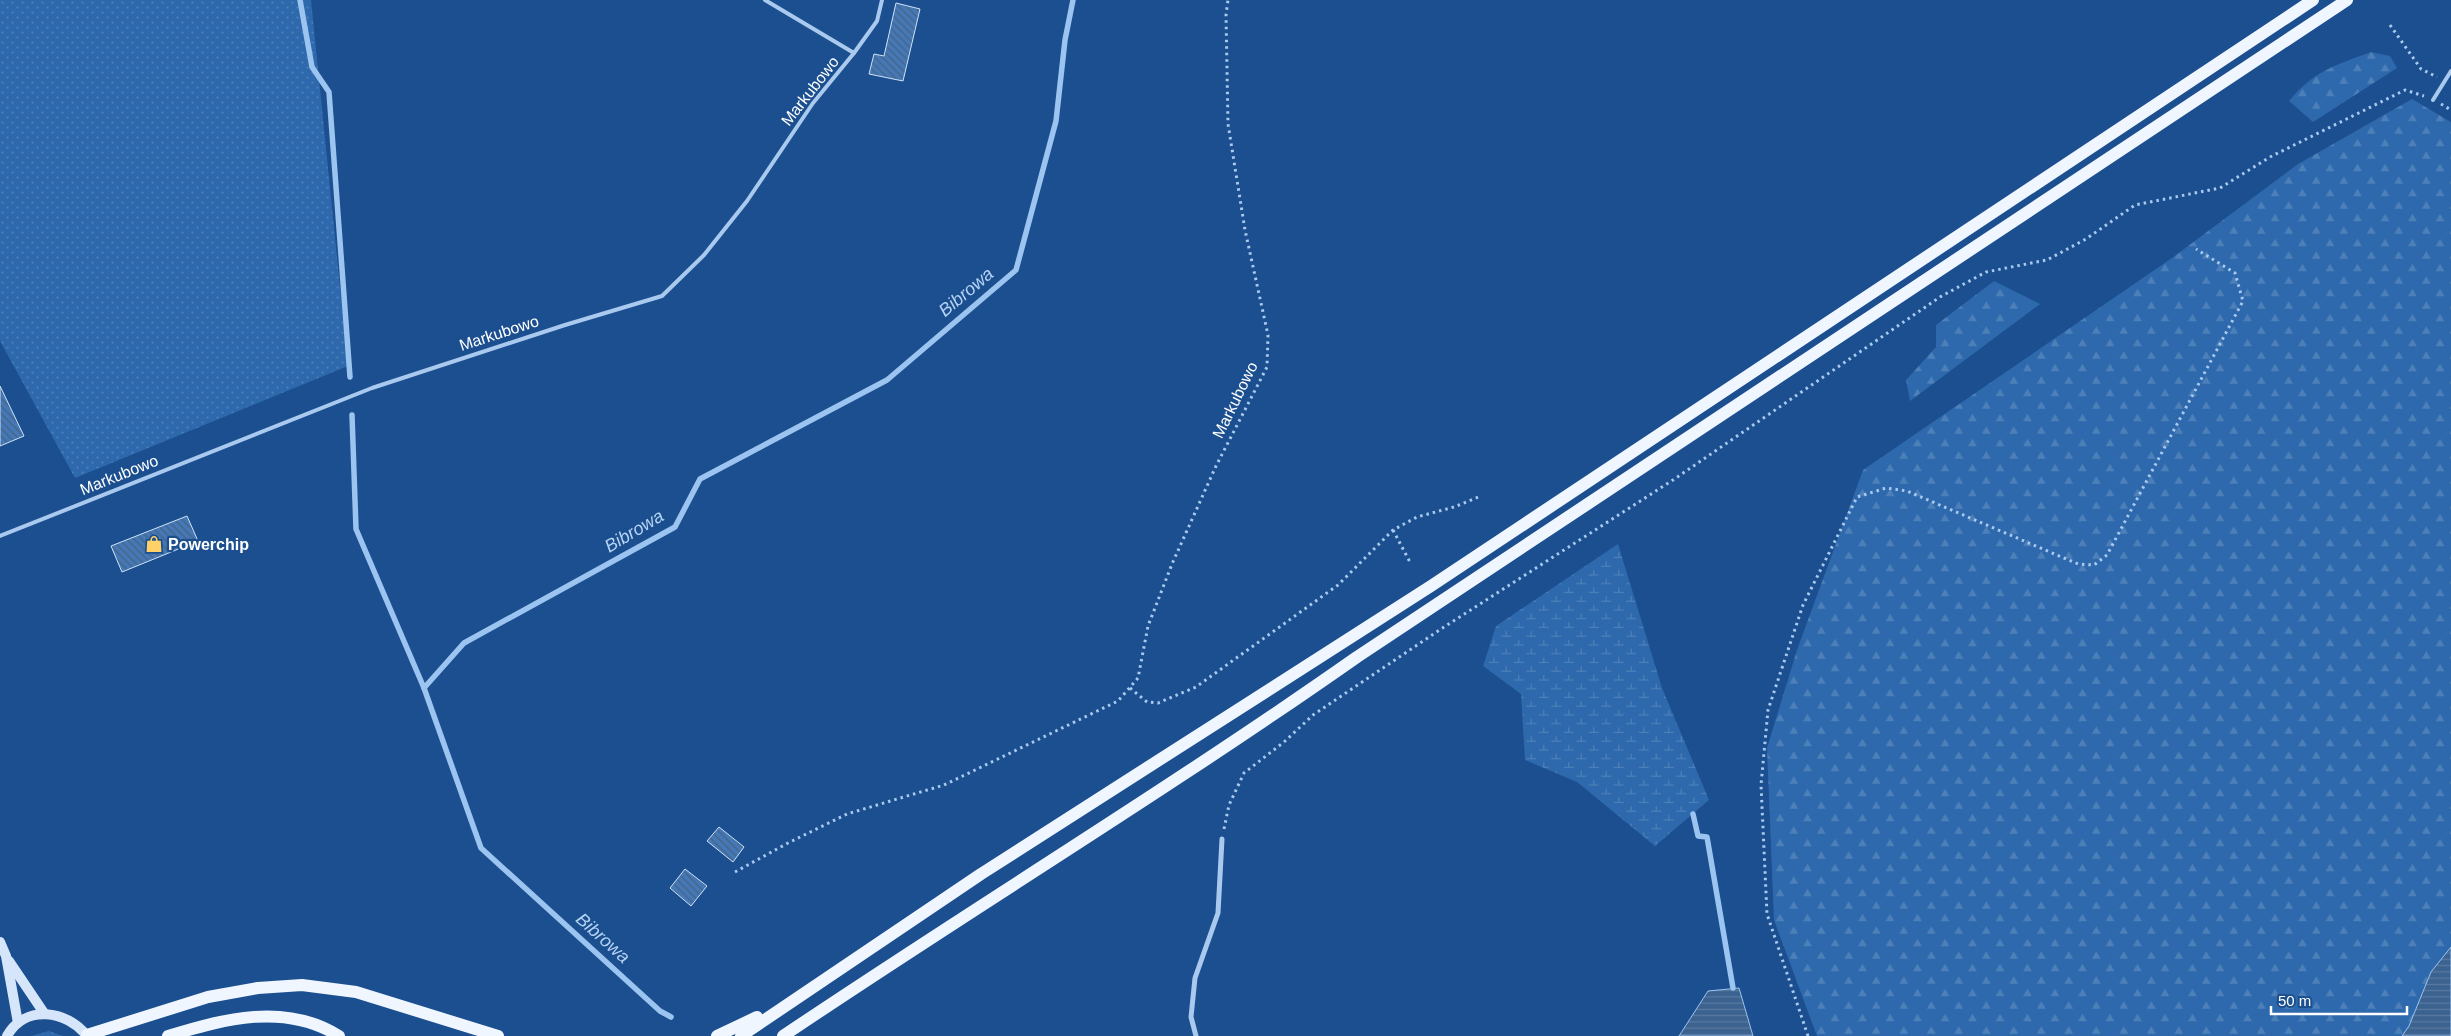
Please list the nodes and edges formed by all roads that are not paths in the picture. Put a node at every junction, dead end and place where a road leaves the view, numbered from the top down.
1 (765, 0) edge
2 (882, 0) edge
3 (2314, 0) edge
4 (2346, 0) edge
5 (854, 53) junction
6 (2451, 71) edge
7 (2433, 100) road end
8 (0, 536) edge
9 (1222, 839) road end
10 (0, 942) edge
11 (6, 956) junction
12 (812, 986) junction
13 (44, 1013) junction
14 (18, 1023) junction
15 (7, 1036) edge
16 (87, 1036) edge
17 (168, 1036) edge
18 (339, 1036) edge
19 (498, 1036) edge
20 (717, 1036) edge
21 (741, 1036) edge
22 (783, 1036) edge
23 (1196, 1036) edge

1 - 5 lane
2 - 5 lane, Markubowo
3 - 12 main road
4 - 22 main road
5 - 8 lane, Markubowo
6 - 7 lane
9 - 23 street
10 - 11 main road
11 - 13 main road
11 - 14 main road
12 - 20 main road
12 - 21 main road
13 - 14 main road
13 - 16 main road
14 - 15 main road
16 - 19 main road
17 - 18 main road

